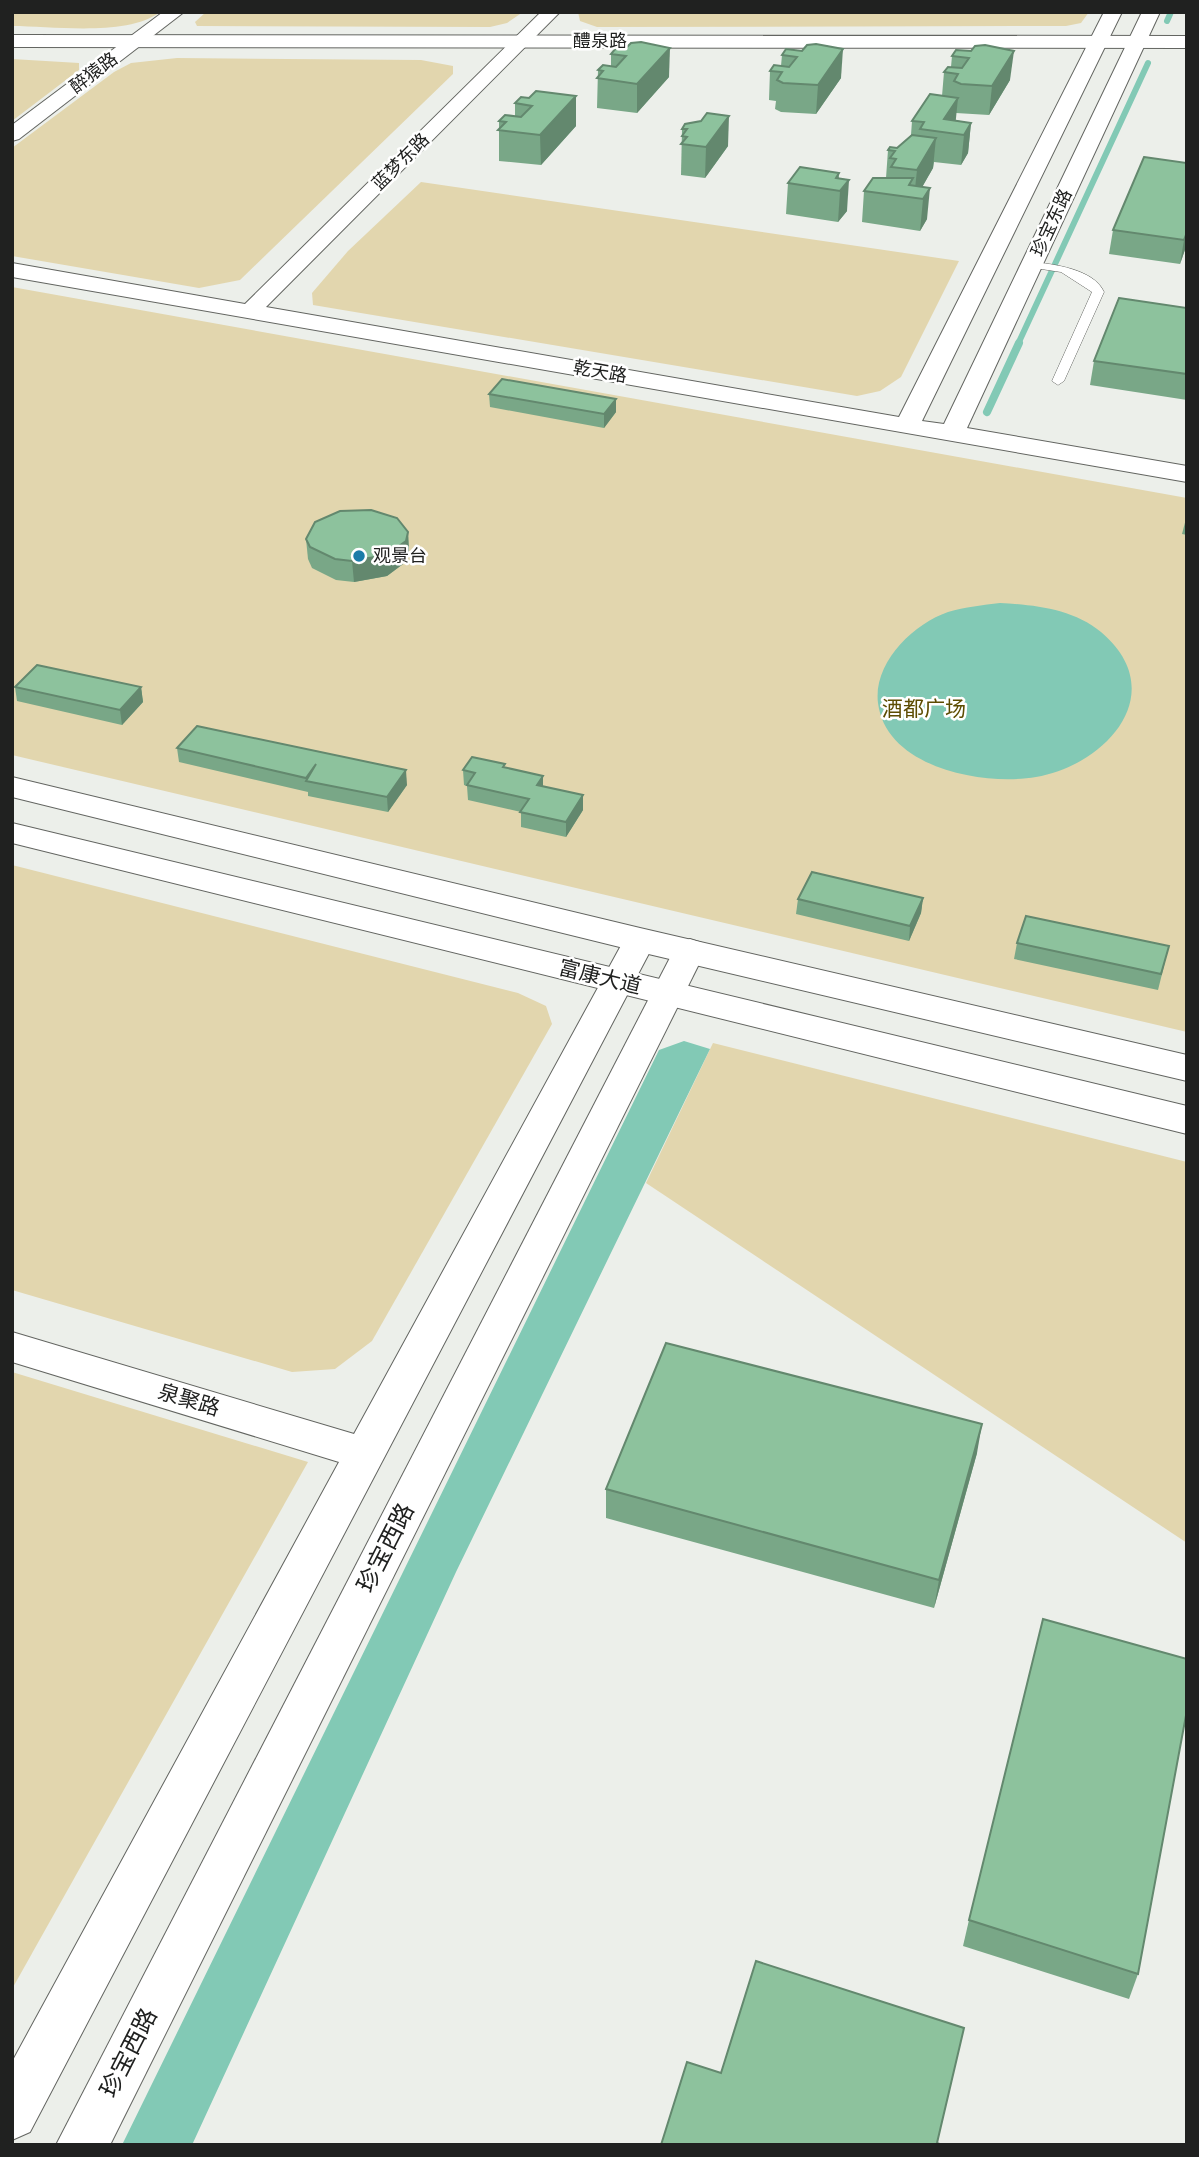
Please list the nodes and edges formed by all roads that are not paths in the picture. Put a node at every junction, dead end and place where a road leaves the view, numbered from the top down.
1 (175, 12) edge
2 (551, 12) edge
3 (1113, 12) edge
4 (1151, 12) edge
5 (12, 41) edge
6 (1187, 42) edge
7 (130, 46) junction
8 (516, 47) junction
9 (1096, 47) junction
10 (1135, 48) junction
11 (12, 53) edge
12 (1187, 54) edge
13 (12, 135) edge
14 (1032, 265) junction
15 (12, 270) edge
16 (250, 311) junction
17 (1058, 381) dead end
18 (907, 426) junction
19 (952, 433) junction
20 (1187, 474) edge
21 (12, 787) edge
22 (12, 833) edge
23 (640, 940) junction
24 (690, 950) junction
25 (618, 981) junction
26 (668, 994) junction
27 (1187, 1068) edge
28 (1187, 1121) edge
29 (12, 1346) edge
30 (365, 1454) junction
31 (12, 2113) edge
32 (82, 2145) edge

1 - 7 street, 醉猿路
2 - 8 street, 蓝梦东路
3 - 9 street, 珍宝东路
4 - 10 street, 珍宝东路
5 - 7 street, 醴泉路
6 - 10 street, 醴泉路
7 - 8 street, 醴泉路
7 - 11 street, 醴泉路
7 - 13 street, 醉猿路
8 - 9 street, 醴泉路
8 - 16 street, 蓝梦东路
9 - 10 street, 醴泉路
9 - 18 street, 珍宝东路
10 - 12 street, 醴泉路
10 - 14 street, 珍宝东路
14 - 17 lane
14 - 19 street, 珍宝东路
15 - 16 street, 乾天路
16 - 18 street, 乾天路
18 - 19 street, 乾天路
19 - 20 street, 乾天路
21 - 23 street
22 - 25 street, 富康大道
23 - 24 street
23 - 25 street
24 - 26 street, 珍宝西路
24 - 27 street
25 - 26 street, 富康大道
25 - 30 street
26 - 28 street, 富康大道
26 - 32 street, 珍宝西路
29 - 30 street, 泉聚路
30 - 31 street

